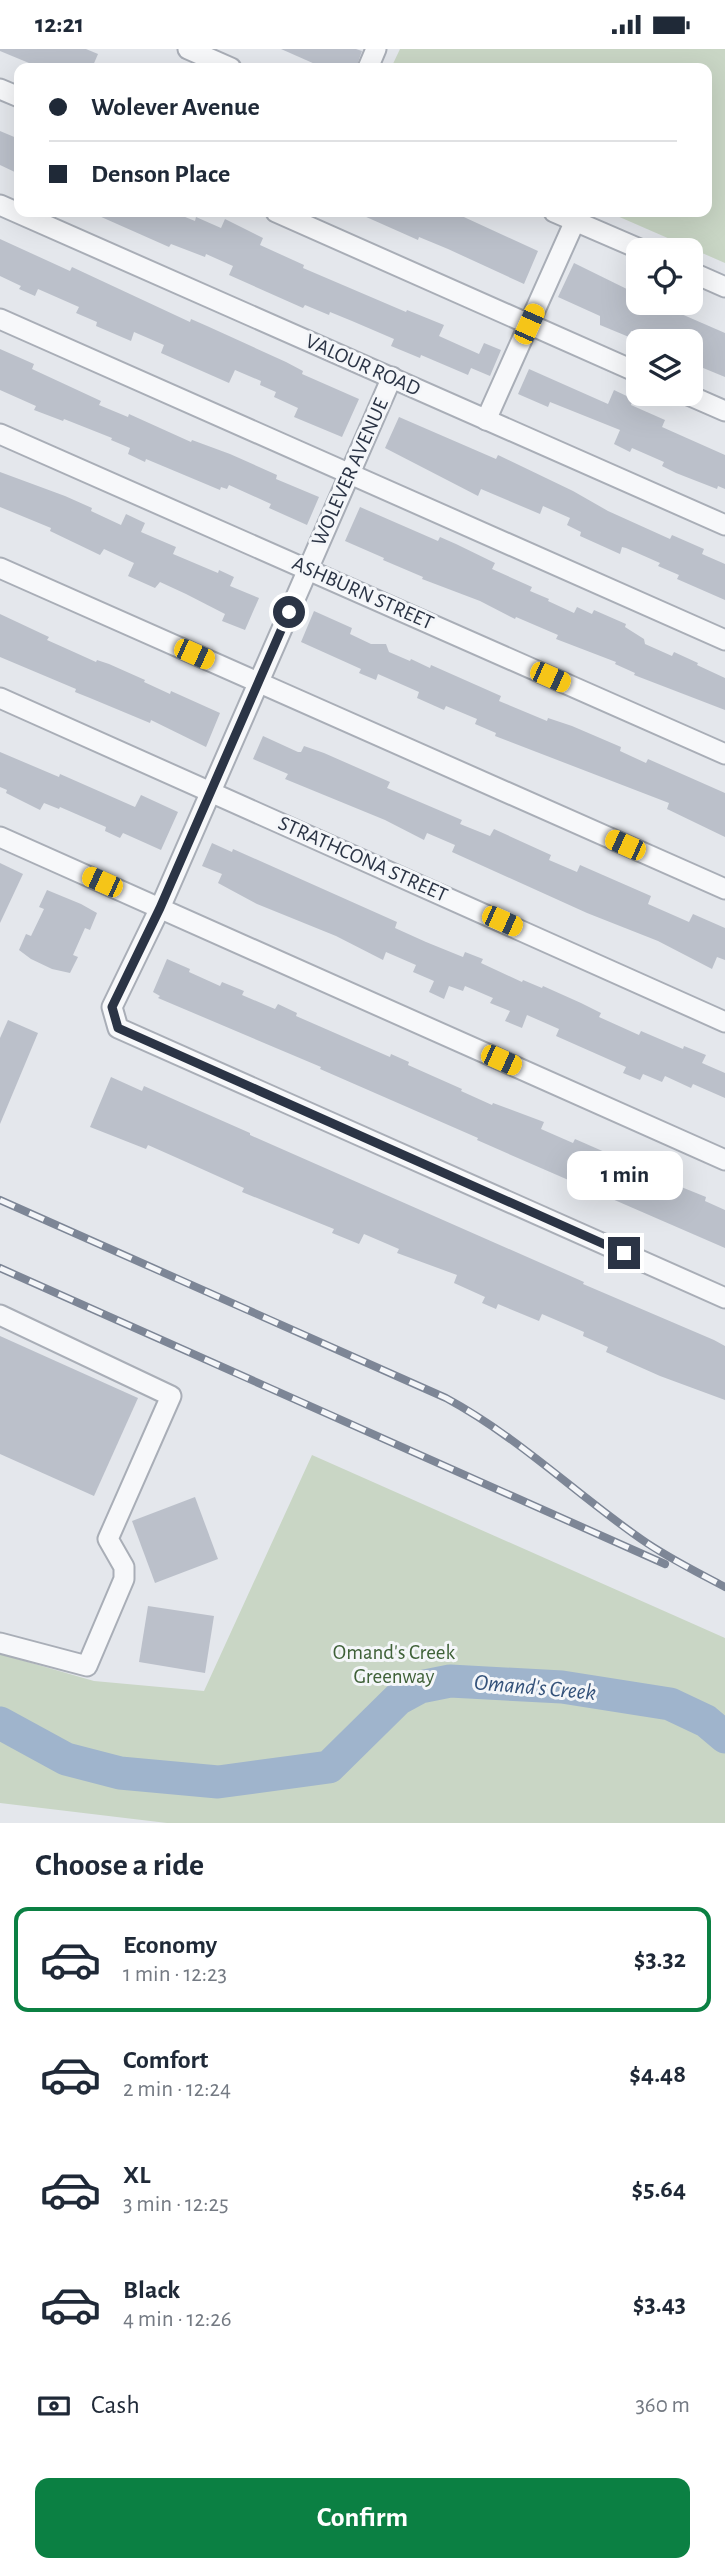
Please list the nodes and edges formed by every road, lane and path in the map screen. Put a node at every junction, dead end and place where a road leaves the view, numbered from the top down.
1 (188, 49) edge
2 (220, 63) edge
3 (27, 217) edge
4 (287, 217) edge
5 (566, 217) edge
6 (575, 221) junction
7 (626, 243) edge
8 (703, 277) edge
9 (725, 287) edge
10 (0, 319) edge
11 (529, 324) junction
12 (626, 367) edge
13 (391, 377) junction
14 (703, 401) edge
15 (725, 411) edge
16 (486, 420) junction
17 (0, 434) edge
18 (349, 473) junction
19 (725, 525) edge
20 (0, 568) edge
21 (307, 569) junction
22 (725, 640) edge
23 (259, 683) junction
24 (0, 698) edge
25 (725, 754) edge
26 (211, 790) junction
27 (0, 837) edge
28 (725, 889) edge
29 (160, 908) junction
30 (725, 1022) edge
31 (725, 1160) edge
32 (725, 1298) edge
33 (0, 1315) edge
34 (0, 1643) edge

1 - 2 street
3 - 13 street, VALOUR ROAD
4 - 11 street
5 - 6 street
6 - 7 street
6 - 11 street
8 - 9 street
10 - 18 street
11 - 12 street
11 - 16 street
13 - 16 street, VALOUR ROAD
13 - 18 street, WOLEVER AVENUE
14 - 15 street
16 - 19 street, VALOUR ROAD
17 - 21 street, ASHBURN STREET
18 - 21 street, WOLEVER AVENUE
18 - 22 street
20 - 23 street
21 - 23 street, WOLEVER AVENUE
21 - 25 street, ASHBURN STREET
23 - 26 street, WOLEVER AVENUE
23 - 28 street
24 - 26 street, STRATHCONA STREET
26 - 29 street, WOLEVER AVENUE
26 - 30 street, STRATHCONA STREET
27 - 29 street
29 - 31 street
29 - 32 street, WOLEVER AVENUE
33 - 34 street

